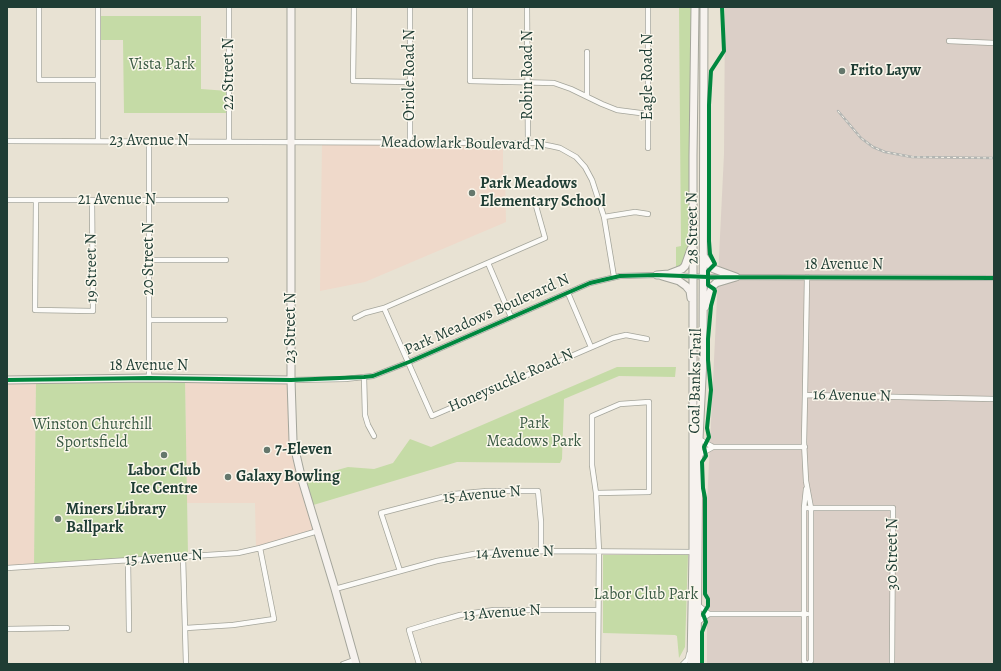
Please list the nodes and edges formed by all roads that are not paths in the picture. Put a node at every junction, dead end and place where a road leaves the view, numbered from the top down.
1 (39, 7) edge
2 (98, 7) edge
3 (229, 7) edge
4 (292, 7) edge
5 (354, 7) edge
6 (410, 7) edge
7 (470, 7) edge
8 (527, 7) edge
9 (648, 7) edge
10 (695, 7) edge
11 (704, 9) edge
12 (949, 41) dead end
13 (994, 43) edge
14 (587, 52) dead end
15 (98, 80) junction
16 (410, 82) junction
17 (528, 82) junction
18 (587, 96) junction
19 (648, 114) junction
20 (98, 140) junction
21 (7, 141) edge
22 (149, 141) junction
23 (229, 141) junction
24 (291, 142) junction
25 (410, 142) junction
26 (528, 143) junction
27 (648, 148) dead end
28 (7, 200) edge
29 (36, 200) junction
30 (92, 200) junction
31 (149, 200) junction
32 (226, 200) dead end
33 (692, 202) junction
34 (536, 206) dead end
35 (648, 214) dead end
36 (604, 217) junction
37 (693, 239) junction
38 (703, 254) junction
39 (148, 260) junction
40 (226, 260) dead end
41 (488, 263) junction
42 (658, 275) junction
43 (693, 276) junction
44 (703, 276) junction
45 (614, 277) junction
46 (736, 277) junction
47 (807, 277) junction
48 (994, 278) edge
49 (568, 292) junction
50 (384, 308) junction
51 (693, 311) junction
52 (511, 317) junction
53 (355, 318) dead end
54 (703, 319) junction
55 (149, 320) junction
56 (225, 320) dead end
57 (648, 339) dead end
58 (591, 347) junction
59 (703, 358) junction
60 (409, 362) junction
61 (364, 377) junction
62 (149, 378) junction
63 (7, 380) edge
64 (291, 380) junction
65 (805, 395) junction
66 (994, 399) edge
67 (374, 436) dead end
68 (699, 439) junction
69 (713, 447) junction
70 (805, 448) junction
71 (699, 455) junction
72 (806, 481) junction
73 (596, 493) junction
74 (804, 508) junction
75 (811, 508) junction
76 (318, 531) junction
77 (260, 548) junction
78 (541, 551) junction
79 (599, 551) junction
80 (696, 551) junction
81 (183, 557) junction
82 (128, 560) junction
83 (7, 568) edge
84 (400, 571) junction
85 (335, 589) junction
86 (698, 605) junction
87 (598, 610) junction
88 (709, 614) junction
89 (804, 614) junction
90 (811, 614) junction
91 (698, 622) junction
92 (67, 628) dead end
93 (186, 628) junction
94 (7, 629) edge
95 (129, 630) dead end
96 (691, 647) junction
97 (355, 662) edge
98 (186, 664) edge
99 (343, 664) edge
100 (419, 664) edge
101 (598, 664) edge
102 (684, 664) edge
103 (691, 664) edge
104 (697, 664) edge
105 (807, 664) edge
106 (892, 664) edge

1 - 15 street
2 - 15 street
3 - 23 street, 22 Street N
4 - 24 main road, 23 Street N
5 - 16 street
6 - 16 street, Oriole Road N
7 - 17 street
8 - 17 street, Robin Road N
9 - 19 street, Eagle Road N
10 - 33 main road, 28 Street N
11 - 38 main road, 28 Street N
12 - 13 street
14 - 18 street
15 - 20 street
16 - 25 street, Oriole Road N
17 - 18 street
17 - 26 street, Robin Road N
18 - 19 street
19 - 27 street, Eagle Road N
20 - 21 street, 23 Avenue N
20 - 22 street, 23 Avenue N
22 - 23 street, 23 Avenue N
22 - 31 street, 20 Street N
23 - 24 street, 23 Avenue N
24 - 25 street, Meadowlark Boulevard N
24 - 64 main road, 23 Street N
25 - 26 street, Meadowlark Boulevard N
26 - 36 street, Meadowlark Boulevard N
28 - 29 street, 21 Avenue N
29 - 30 street, 21 Avenue N
29 - 30 street, 19 Street N
30 - 31 street, 21 Avenue N
31 - 32 street, 21 Avenue N
31 - 39 street, 20 Street N
33 - 37 main road, 28 Street N
33 - 44 main road
34 - 41 street
35 - 36 street
36 - 45 street, Meadowlark Boulevard N
37 - 42 main road
37 - 43 main road, 28 Street N
38 - 44 main road, 28 Street N
38 - 46 main road
39 - 40 street
39 - 55 street, 20 Street N
41 - 50 street
41 - 52 street
42 - 43 street, Park Meadows Boulevard N
42 - 45 street, Park Meadows Boulevard N
42 - 51 main road
43 - 44 street, 18 Avenue N
43 - 51 main road, 28 Street N
43 - 59 main road
44 - 46 street, 18 Avenue N
44 - 54 main road, 28 Street N
45 - 49 street, Park Meadows Boulevard N
46 - 47 street, 18 Avenue N
46 - 54 main road
47 - 48 street, 18 Avenue N
47 - 65 street, 16 Avenue N
49 - 52 street, Park Meadows Boulevard N
49 - 58 street
50 - 53 street
50 - 60 street
51 - 80 main road, 28 Street N
52 - 60 street, Park Meadows Boulevard N
54 - 59 main road, 28 Street N
55 - 56 street
55 - 62 street, 20 Street N
57 - 58 street, Honeysuckle Road N
58 - 60 street, Honeysuckle Road N
59 - 68 main road, 28 Street N
60 - 61 street, Park Meadows Boulevard N
61 - 64 street, Park Meadows Boulevard N
61 - 67 street
62 - 63 main road, 18 Avenue N
62 - 64 main road, 18 Avenue N
64 - 76 main road, 23 Street N
65 - 66 street, 16 Avenue N
65 - 70 street
68 - 69 street
68 - 71 main road, 28 Street N
69 - 70 street
69 - 71 street
70 - 72 street
71 - 80 main road, 28 Street N
72 - 74 street
72 - 75 street
73 - 73 street
73 - 79 street
74 - 75 street, 30 Street N
74 - 89 street
75 - 90 street
75 - 106 street, 30 Street N
76 - 77 street, 15 Avenue N
76 - 85 main road, 23 Street N
77 - 81 street, 15 Avenue N
77 - 93 street
78 - 79 street, 14 Avenue N
78 - 84 street, 14 Avenue N
78 - 84 street, 15 Avenue N
79 - 80 street, 14 Avenue N
79 - 87 street
80 - 86 main road, 28 Street N
80 - 96 main road, 28 Street N
81 - 82 street, 15 Avenue N
81 - 93 street
82 - 83 street, 15 Avenue N
82 - 95 street
84 - 85 street, 14 Avenue N
85 - 97 main road, 23 Street N
86 - 88 street
86 - 91 main road, 28 Street N
87 - 100 street, 13 Avenue N
87 - 101 street
88 - 89 street
88 - 91 street
89 - 90 street
89 - 105 street
90 - 105 street
91 - 104 main road, 28 Street N
92 - 94 street
93 - 98 street
96 - 102 street
96 - 103 main road, 28 Street N
97 - 99 street

